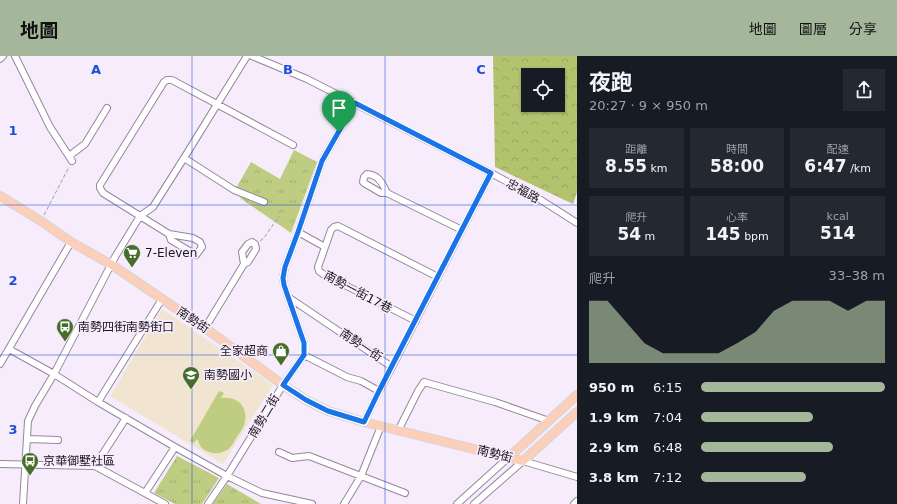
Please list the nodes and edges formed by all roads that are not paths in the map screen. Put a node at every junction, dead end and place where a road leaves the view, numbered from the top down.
1 (3, 56) edge
2 (15, 56) edge
3 (247, 56) edge
4 (252, 56) edge
5 (0, 59) edge
6 (355, 103) junction
7 (218, 104) junction
8 (107, 108) dead end
9 (293, 145) dead end
10 (184, 158) junction
11 (491, 173) junction
12 (387, 193) dead end
13 (0, 196) edge
14 (264, 202) dead end
15 (140, 216) junction
16 (577, 223) edge
17 (462, 230) junction
18 (298, 232) junction
19 (169, 234) junction
20 (71, 242) junction
21 (325, 247) junction
22 (244, 264) junction
23 (112, 265) junction
24 (438, 277) junction
25 (288, 297) junction
26 (162, 299) junction
27 (416, 321) junction
28 (205, 328) junction
29 (9, 349) junction
30 (304, 355) junction
31 (0, 364) edge
32 (392, 367) junction
33 (54, 374) junction
34 (283, 385) junction
35 (379, 391) junction
36 (577, 395) edge
37 (98, 402) junction
38 (577, 412) edge
39 (126, 418) junction
40 (549, 421) junction
41 (364, 422) junction
42 (380, 426) junction
43 (398, 431) junction
44 (27, 439) junction
45 (58, 440) dead end
46 (175, 447) junction
47 (279, 452) dead end
48 (509, 457) junction
49 (523, 461) junction
50 (0, 464) edge
51 (25, 465) junction
52 (95, 466) junction
53 (227, 476) junction
54 (361, 476) junction
55 (577, 477) edge
56 (145, 493) junction
57 (405, 493) dead end
58 (577, 501) edge
59 (23, 504) edge
60 (165, 504) edge
61 (208, 504) edge
62 (312, 504) edge
63 (344, 504) edge
64 (456, 504) edge
65 (474, 504) edge
66 (574, 504) edge

1 - 5 street
2 - 8 street
3 - 7 street
4 - 6 street, 忠福路
6 - 11 street, 忠福路
6 - 18 street
7 - 9 street
7 - 10 street
7 - 15 street
10 - 14 street
10 - 15 street
11 - 16 street, 忠福路
11 - 17 street, 南勢一街
12 - 17 street
13 - 20 main road, 南勢街
15 - 19 street
15 - 23 street
17 - 24 street, 南勢一街
18 - 21 street
18 - 25 street
19 - 19 street
20 - 23 main road, 南勢街
20 - 29 street
21 - 24 street, 南勢一街17巷
21 - 27 street, 南勢一街17巷
22 - 22 street
22 - 28 street
23 - 26 main road, 南勢街
23 - 33 street
24 - 27 street, 南勢一街
25 - 30 street
25 - 32 street, 南勢一街
26 - 28 main road, 南勢街
26 - 37 street
27 - 32 street, 南勢一街
28 - 34 main road, 南勢街
29 - 31 street
29 - 33 street
30 - 34 street, 南勢二街
30 - 35 street
32 - 35 street
33 - 37 street
33 - 44 street
34 - 41 main road, 南勢街
34 - 53 street, 南勢二街
35 - 41 street
36 - 40 main road
37 - 39 street
38 - 49 main road
39 - 46 street
39 - 52 street
40 - 43 street
40 - 48 main road
41 - 42 main road, 南勢街
42 - 43 main road, 南勢街
42 - 54 street
43 - 48 main road, 南勢街
44 - 45 street
44 - 51 street
46 - 53 street
46 - 56 street
47 - 54 street
48 - 49 main road, 南勢街
48 - 64 street
49 - 55 street, 南勢街
49 - 65 street
50 - 51 street
51 - 52 street
51 - 59 street
52 - 56 street
53 - 61 street, 南勢二街
53 - 62 street
54 - 57 street
54 - 63 street
56 - 60 street
58 - 66 street

